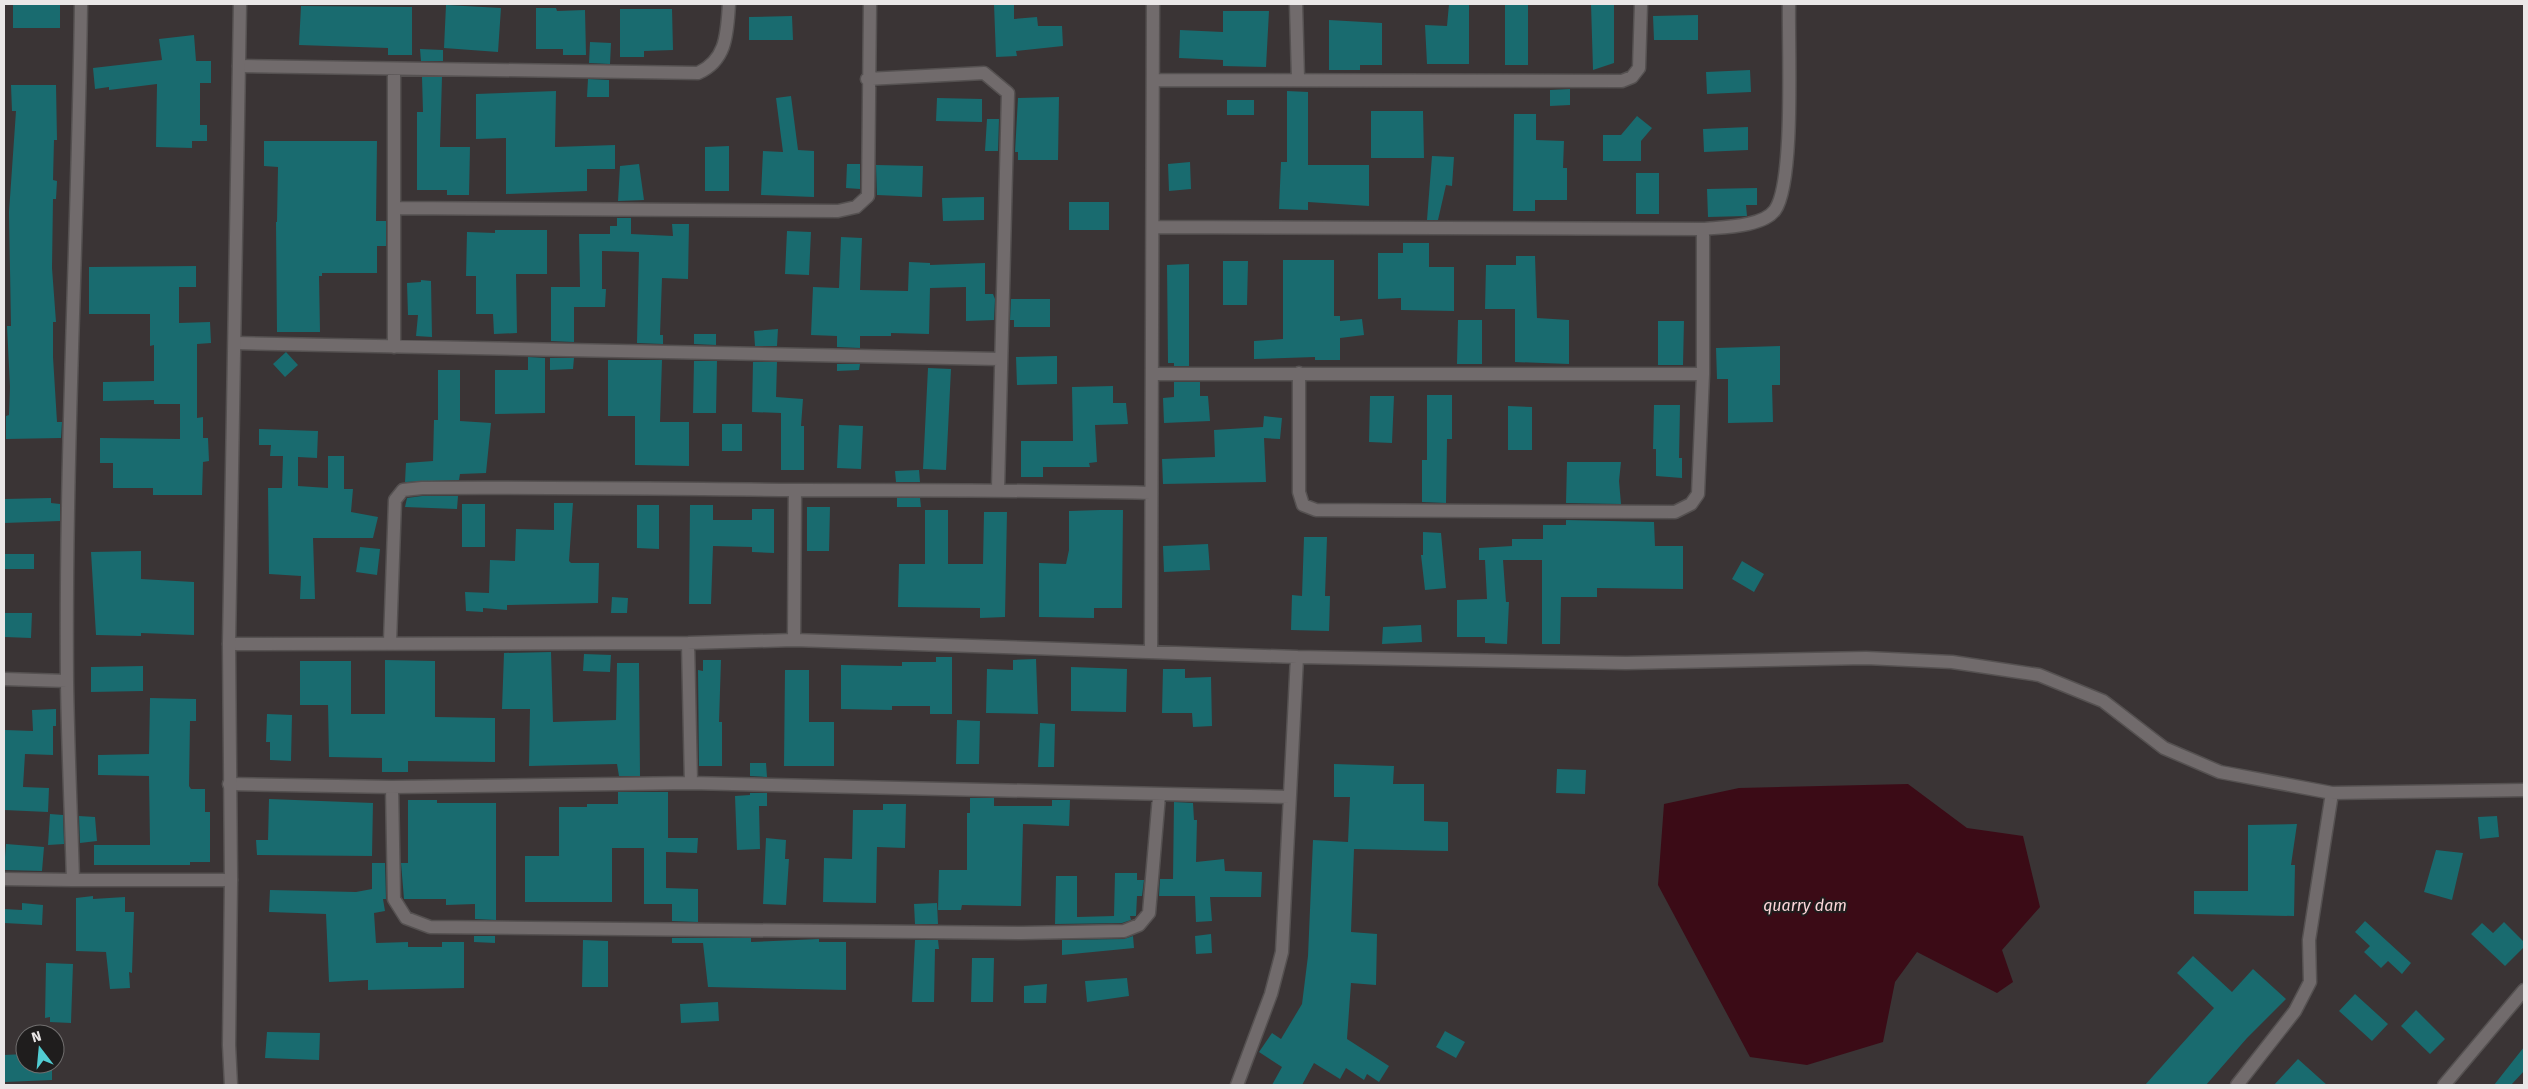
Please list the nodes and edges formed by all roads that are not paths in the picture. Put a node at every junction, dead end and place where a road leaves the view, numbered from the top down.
1 (81, 4) edge
2 (240, 4) edge
3 (729, 4) edge
4 (870, 4) edge
5 (1153, 4) edge
6 (1296, 4) edge
7 (1641, 4) edge
8 (1789, 4) edge
9 (239, 66) junction
10 (394, 70) junction
11 (868, 79) junction
12 (1153, 80) junction
13 (1298, 80) junction
14 (395, 208) junction
15 (1154, 227) junction
16 (1703, 229) junction
17 (236, 343) junction
18 (394, 347) junction
19 (999, 359) junction
20 (1299, 373) junction
21 (1153, 374) junction
22 (1703, 374) junction
23 (998, 489) junction
24 (795, 490) junction
25 (1150, 493) junction
26 (794, 640) junction
27 (390, 642) junction
28 (688, 643) junction
29 (229, 644) junction
30 (1151, 651) junction
31 (1297, 657) junction
32 (4, 680) edge
33 (67, 682) junction
34 (691, 783) junction
35 (229, 784) junction
36 (392, 787) junction
37 (2524, 790) edge
38 (2332, 793) junction
39 (1159, 796) junction
40 (1289, 798) junction
41 (4, 879) edge
42 (73, 880) junction
43 (231, 880) junction
44 (2524, 990) edge
45 (231, 1085) edge
46 (1237, 1085) edge
47 (2237, 1085) edge
48 (2444, 1085) edge

1 - 33 street
2 - 9 street
3 - 10 street
4 - 11 street
5 - 12 street
6 - 13 street
7 - 13 street
8 - 16 street
9 - 10 street
9 - 17 street
10 - 14 street
11 - 14 street
11 - 19 street
12 - 13 street
12 - 15 street
14 - 18 street
15 - 16 street
15 - 21 street
16 - 22 street
17 - 18 street
17 - 29 street
18 - 19 street
19 - 23 street
20 - 21 street
20 - 22 street
20 - 22 street
21 - 25 street
23 - 24 street
23 - 25 street
24 - 26 street
24 - 27 street
25 - 30 street
26 - 28 street
26 - 30 street
27 - 28 street
27 - 29 street
28 - 34 street
29 - 35 street
30 - 31 street
31 - 38 street
31 - 40 street
32 - 33 street
33 - 42 street
34 - 36 street
34 - 39 street
35 - 36 street
35 - 43 street
36 - 39 street
37 - 38 street
38 - 47 street
39 - 40 street
40 - 46 street
41 - 42 street
42 - 43 street
43 - 45 street
44 - 48 street

